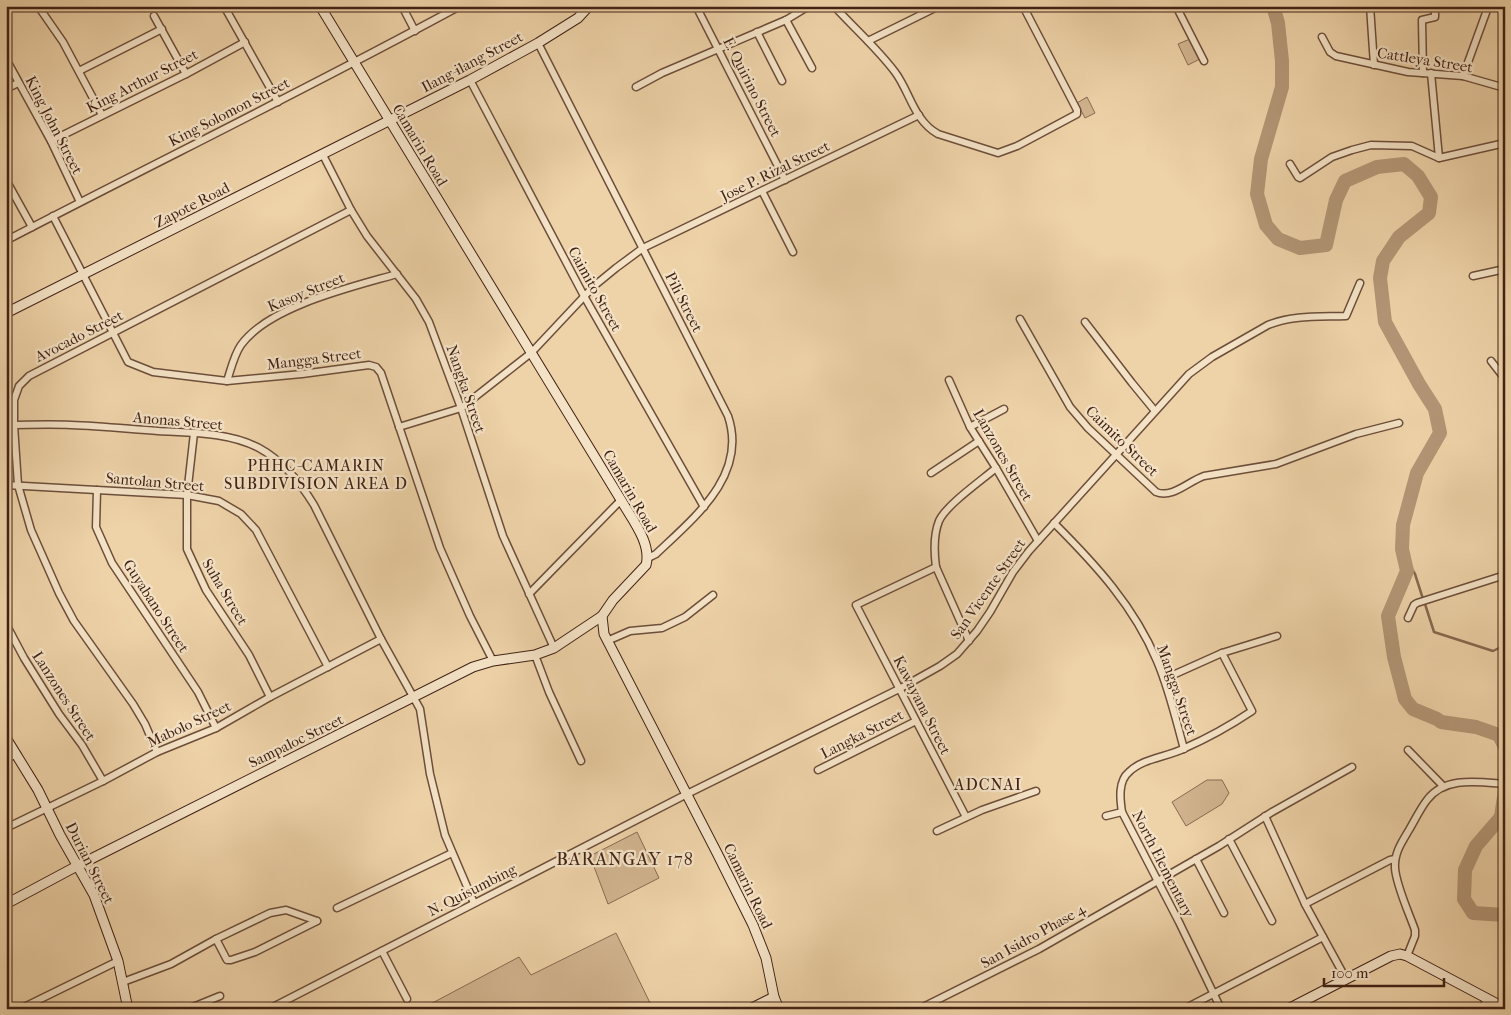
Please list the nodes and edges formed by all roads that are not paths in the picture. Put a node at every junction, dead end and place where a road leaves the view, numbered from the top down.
1 (38, 6) edge
2 (224, 6) edge
3 (320, 6) edge
4 (402, 6) edge
5 (460, 6) edge
6 (589, 6) edge
7 (696, 6) edge
8 (809, 6) edge
9 (834, 6) edge
10 (939, 6) edge
11 (1023, 6) edge
12 (1176, 6) edge
13 (1370, 6) edge
14 (1435, 6) edge
15 (1487, 10) dead end
16 (154, 16) dead end
17 (786, 20) junction
18 (162, 29) junction
19 (415, 31) junction
20 (757, 32) junction
21 (1322, 37) dead end
22 (868, 41) junction
23 (245, 42) junction
24 (538, 43) junction
25 (719, 50) junction
26 (6, 59) edge
27 (1204, 61) dead end
28 (355, 63) junction
29 (1374, 65) junction
30 (812, 68) dead end
31 (79, 71) junction
32 (1423, 73) junction
33 (1431, 73) junction
34 (186, 74) junction
35 (1463, 76) junction
36 (470, 80) junction
37 (782, 81) dead end
38 (18, 83) junction
39 (1504, 86) edge
40 (636, 87) dead end
41 (6, 89) edge
42 (278, 102) junction
43 (919, 115) junction
44 (102, 116) junction
45 (390, 121) junction
46 (50, 141) junction
47 (1505, 144) edge
48 (322, 154) junction
49 (1439, 158) junction
50 (1290, 164) dead end
51 (6, 180) edge
52 (785, 180) junction
53 (762, 191) junction
54 (80, 202) junction
55 (351, 210) junction
56 (53, 216) junction
57 (32, 227) junction
58 (9, 239) dead end
59 (643, 248) junction
60 (793, 252) dead end
61 (1505, 269) edge
62 (84, 274) junction
63 (397, 274) junction
64 (1473, 276) dead end
65 (1360, 283) dead end
66 (584, 296) junction
67 (6, 313) edge
68 (1020, 320) dead end
69 (1084, 322) dead end
70 (112, 333) junction
71 (531, 353) junction
72 (1491, 361) dead end
73 (1505, 379) edge
74 (949, 380) dead end
75 (227, 381) junction
76 (461, 408) junction
77 (1004, 409) dead end
78 (1155, 411) junction
79 (1399, 423) dead end
80 (6, 425) edge
81 (14, 425) junction
82 (399, 427) junction
83 (970, 427) junction
84 (194, 433) junction
85 (979, 440) junction
86 (1117, 455) junction
87 (996, 468) junction
88 (931, 473) dead end
89 (6, 485) edge
90 (18, 485) junction
91 (97, 490) junction
92 (187, 495) junction
93 (621, 500) junction
94 (704, 507) junction
95 (1054, 523) junction
96 (1038, 541) junction
97 (648, 558) junction
98 (936, 567) junction
99 (1505, 575) edge
100 (529, 594) junction
101 (712, 595) dead end
102 (602, 616) junction
103 (1408, 618) dead end
104 (6, 624) edge
105 (1277, 636) dead end
106 (381, 639) junction
107 (607, 641) junction
108 (969, 641) junction
109 (554, 648) junction
110 (1222, 653) junction
111 (535, 655) junction
112 (494, 661) junction
113 (328, 666) junction
114 (1164, 679) junction
115 (899, 689) junction
116 (270, 697) junction
117 (414, 698) junction
118 (916, 721) junction
119 (216, 728) junction
120 (6, 738) edge
121 (1184, 749) junction
122 (1408, 750) dead end
123 (157, 752) junction
124 (17, 754) junction
125 (6, 759) edge
126 (581, 761) dead end
127 (1352, 767) dead end
128 (818, 770) dead end
129 (103, 781) junction
130 (1505, 784) edge
131 (1443, 786) junction
132 (1036, 791) dead end
133 (687, 794) junction
134 (47, 808) junction
135 (1122, 812) junction
136 (1106, 816) dead end
137 (1265, 816) junction
138 (966, 817) junction
139 (6, 828) edge
140 (937, 831) dead end
141 (1229, 839) junction
142 (452, 853) junction
143 (1196, 859) junction
144 (1395, 859) junction
145 (77, 866) junction
146 (1157, 881) junction
147 (474, 903) junction
148 (6, 904) edge
149 (1305, 904) junction
150 (337, 908) dead end
151 (1224, 913) dead end
152 (1272, 921) dead end
153 (1323, 937) junction
154 (216, 939) junction
155 (382, 951) junction
156 (1407, 956) junction
157 (118, 961) junction
158 (1346, 979) junction
159 (123, 982) junction
160 (1214, 994) junction
161 (220, 996) dead end
162 (774, 997) junction
163 (1487, 998) junction
164 (407, 999) dead end
165 (197, 1007) edge
166 (1505, 1008) edge
167 (20, 1009) edge
168 (128, 1009) edge
169 (188, 1009) edge
170 (269, 1009) edge
171 (750, 1009) edge
172 (779, 1009) edge
173 (919, 1009) edge
174 (1184, 1009) edge
175 (1221, 1009) edge
176 (1288, 1009) edge
177 (1482, 1009) edge

1 - 31 street
2 - 23 street
3 - 28 main road, Camarin Road
4 - 19 street
5 - 19 street, King Solomon Street
6 - 24 main road, Ilang-ilang Street
7 - 25 street, E. Quirino Street
8 - 17 street
9 - 22 street
10 - 22 street
11 - 43 street
12 - 27 street
13 - 29 street
14 - 32 street
15 - 35 street
16 - 18 street
17 - 20 street
17 - 30 street
18 - 31 street
18 - 34 street
19 - 28 street, King Solomon Street
20 - 25 street
20 - 37 street
21 - 29 street, Cattleya Street
22 - 43 street
23 - 34 street, King Arthur Street
23 - 42 street
24 - 36 main road, Ilang-ilang Street
24 - 59 street, Pili Street
25 - 40 street
25 - 52 street, E. Quirino Street
26 - 38 street, King John Street
28 - 42 street, King Solomon Street
28 - 45 main road, Camarin Road
29 - 32 street, Cattleya Street
31 - 44 street
32 - 33 street, Cattleya Street
33 - 35 street, Cattleya Street
33 - 49 street
34 - 44 street, King Arthur Street
35 - 39 street, Cattleya Street
36 - 45 main road, Ilang-ilang Street
36 - 66 street, Caimito Street
38 - 41 street
38 - 46 street, King John Street
42 - 54 street, King Solomon Street
43 - 52 street, Jose P. Rizal Street
44 - 46 street, King Arthur Street
45 - 48 main road, Zapote Road
45 - 71 main road, Camarin Road
46 - 54 street, King John Street
47 - 49 street
48 - 55 street, Nangka Street
48 - 62 main road, Zapote Road
49 - 50 street
51 - 57 street
52 - 53 street, Jose P. Rizal Street
53 - 59 street, Jose P. Rizal Street
53 - 60 street
54 - 56 street, King Solomon Street
55 - 63 street, Nangka Street
55 - 70 street, Avocado Street
56 - 57 street, King Solomon Street
56 - 62 street, Mangga Street
57 - 58 street, King Solomon Street
59 - 66 street, Jose P. Rizal Street
59 - 94 street, Pili Street
61 - 64 street
62 - 67 main road, Zapote Road
62 - 70 street, Mangga Street
63 - 75 street, Kasoy Street
63 - 76 street, Nangka Street
65 - 78 street, San Vicente Street
66 - 71 street, Jose P. Rizal Street
66 - 94 street, Caimito Street
68 - 86 street, Caimito Street
69 - 78 street
70 - 75 street, Mangga Street
70 - 81 street, Avocado Street
71 - 76 street, Jose P. Rizal Street
71 - 93 main road, Camarin Road
72 - 73 street
74 - 83 street, Lanzones Street
75 - 82 street, Mangga Street
76 - 82 street
76 - 100 street, Nangka Street
77 - 83 street
78 - 86 street, San Vicente Street
79 - 86 street, Caimito Street
80 - 81 street, Anonas Street
81 - 84 street, Anonas Street
81 - 90 street, Avocado Street
82 - 112 street, Mangga Street
83 - 85 street, Lanzones Street
84 - 92 street, Suha Street
84 - 106 street, Anonas Street
85 - 87 street, Lanzones Street
85 - 88 street
86 - 95 street, San Vicente Street
87 - 96 street, Lanzones Street
87 - 98 street
89 - 90 street, Santolan Street
90 - 91 street, Santolan Street
90 - 123 street, Avocado Street
91 - 92 street, Santolan Street
91 - 119 street, Guyabano Street
92 - 113 street, Santolan Street
92 - 116 street, Suha Street
93 - 97 main road, Camarin Road
93 - 100 street
94 - 97 street, Pili Street
95 - 96 street, San Vicente Street
95 - 114 street, Mangga Street
96 - 108 street, San Vicente Street
97 - 102 main road
98 - 108 street
98 - 115 street, Kawayana Street
99 - 103 street
100 - 109 street, Nangka Street
101 - 107 street
102 - 107 main road, Camarin Road
102 - 109 main road, Sampaloc Street
104 - 129 street, Lanzones Street
105 - 110 street
106 - 113 street, Mabolo Street
106 - 117 street, Anonas Street
107 - 133 main road, Camarin Road
108 - 115 street, San Vicente Street
109 - 111 main road, Sampaloc Street
110 - 114 street
110 - 121 street, North Elementary
111 - 112 main road, Sampaloc Street
111 - 126 street
112 - 117 main road, Sampaloc Street
113 - 116 street, Mabolo Street
114 - 121 street, Mangga Street
115 - 118 street, Kawayana Street
115 - 133 street, San Vicente Street
116 - 119 street, Mabolo Street
117 - 142 street, Anonas Street
117 - 145 main road, Sampaloc Street
118 - 128 street, Langka Street
118 - 138 street, Kawayana Street
119 - 123 street, Mabolo Street
120 - 124 main road, Durian Street
121 - 135 street, North Elementary
122 - 131 street
123 - 129 street, Mabolo Street
124 - 125 street
124 - 134 main road, Durian Street
127 - 137 street, San Isidro Phase 4
129 - 134 street, Mabolo Street
130 - 131 street
131 - 144 street
132 - 138 street
133 - 147 street, N. Quisumbing
133 - 162 main road, Camarin Road
134 - 139 street, Mabolo Street
134 - 145 main road, Durian Street
135 - 136 street
135 - 146 street, North Elementary
137 - 141 street, San Isidro Phase 4
137 - 149 street
138 - 140 street
141 - 143 street, San Isidro Phase 4
141 - 152 street
142 - 147 street, Anonas Street
142 - 150 street
143 - 146 street, San Isidro Phase 4
143 - 151 street
144 - 149 street
144 - 156 street
145 - 148 main road, Sampaloc Street
145 - 157 main road, Durian Street
146 - 160 street, North Elementary
146 - 173 street, San Isidro Phase 4
147 - 155 street, N. Quisumbing
149 - 153 street
153 - 158 street
153 - 160 street
154 - 154 street
154 - 159 street
155 - 164 street
155 - 170 street, N. Quisumbing
156 - 158 main road
156 - 163 main road
157 - 159 main road, Durian Street
157 - 167 street
158 - 176 main road
159 - 168 main road, Durian Street
160 - 174 street
160 - 175 street, North Elementary
161 - 165 street
162 - 171 main road
162 - 172 main road, Camarin Road
163 - 166 main road
163 - 177 street
165 - 169 street

